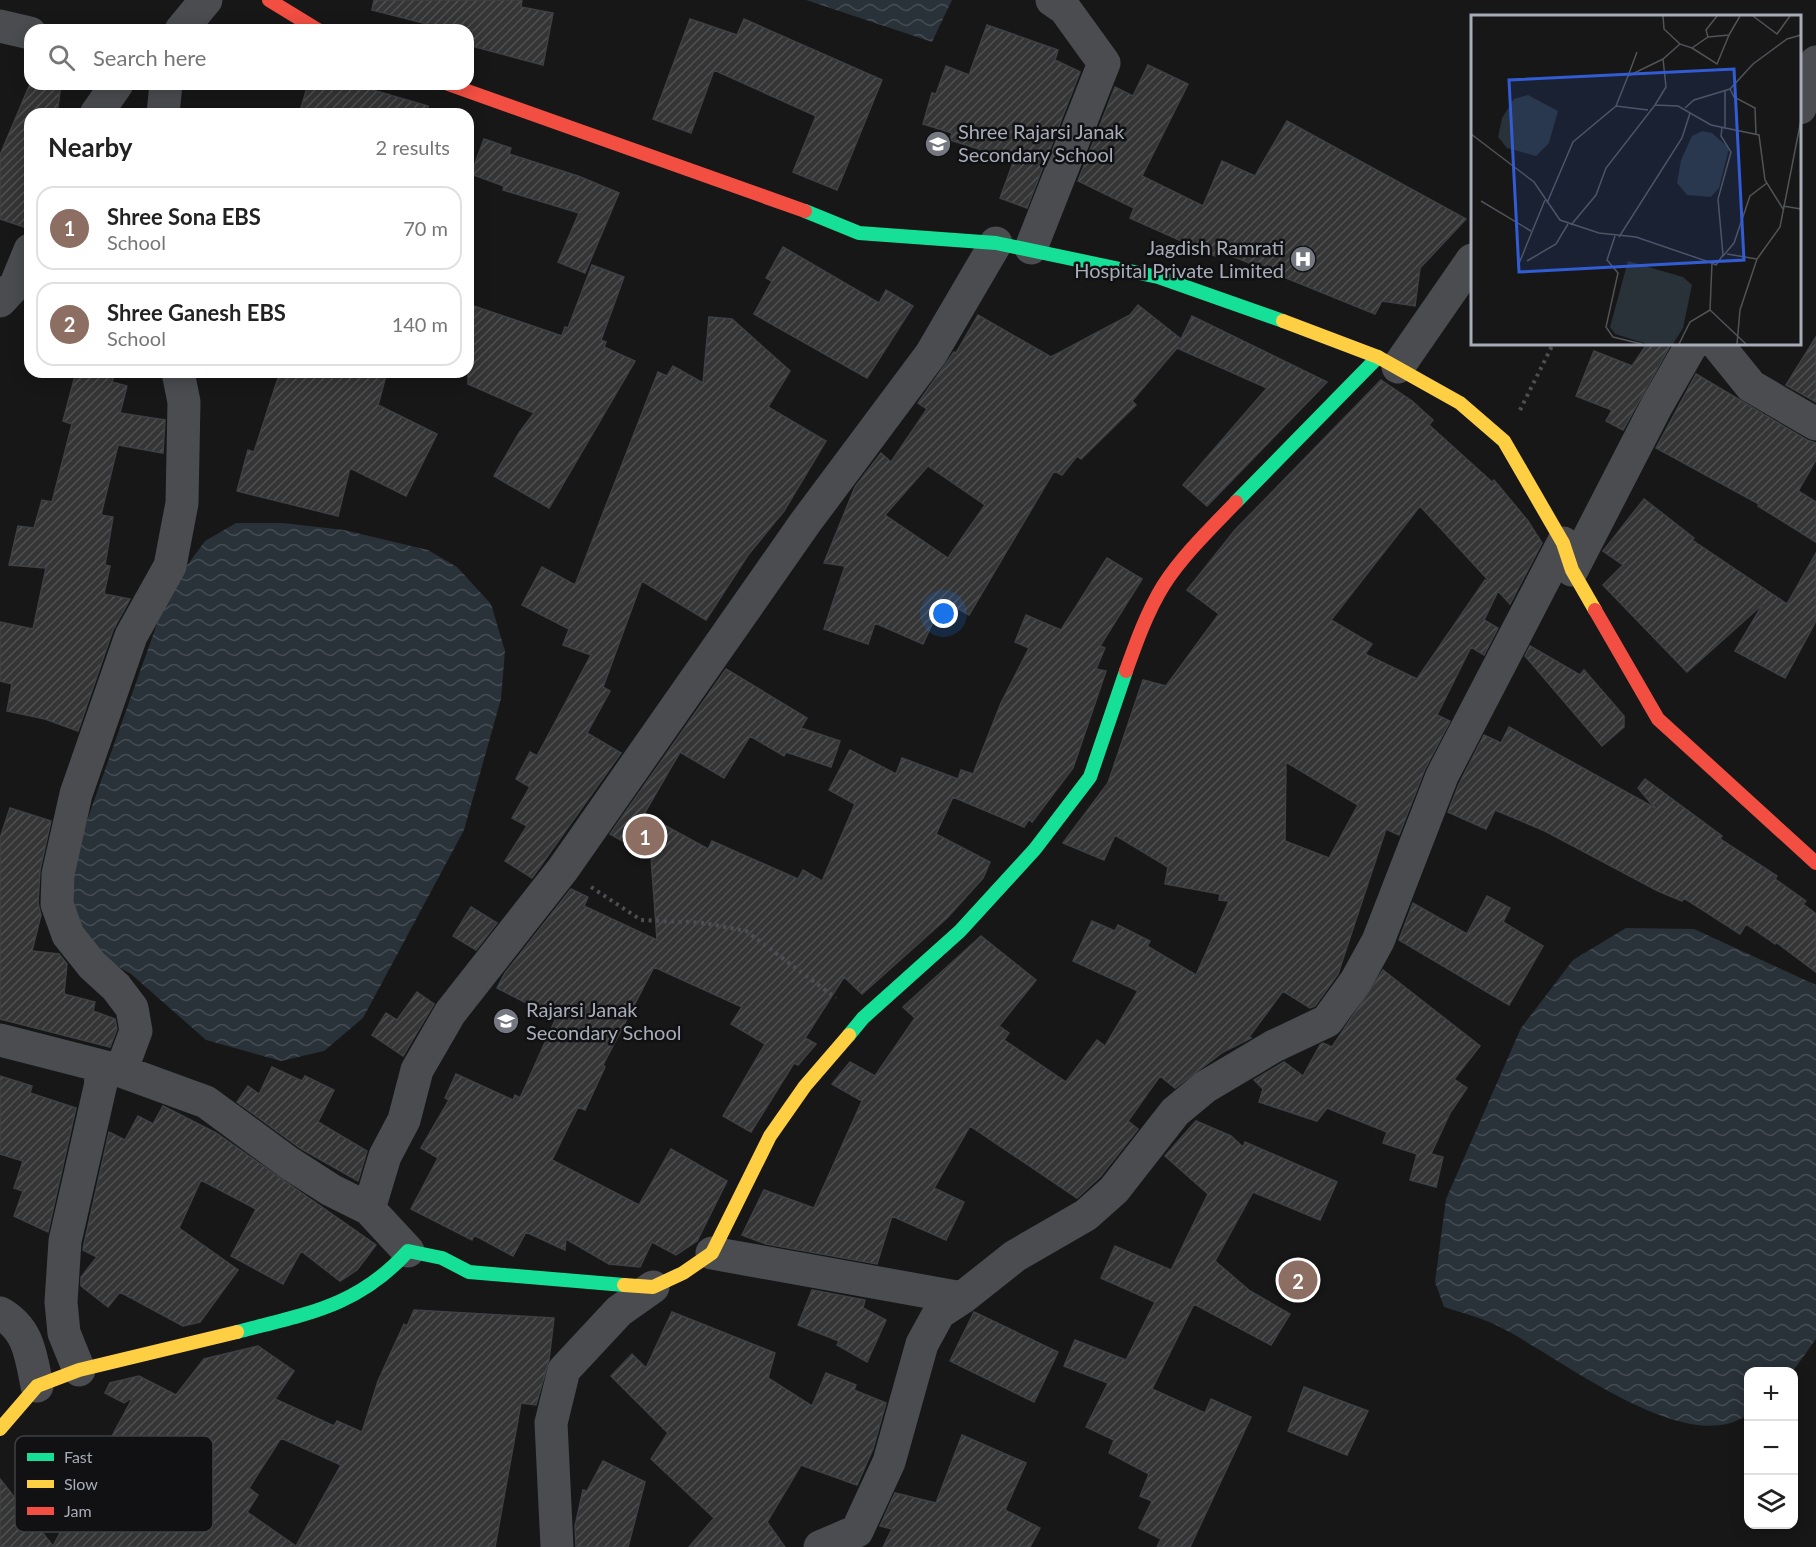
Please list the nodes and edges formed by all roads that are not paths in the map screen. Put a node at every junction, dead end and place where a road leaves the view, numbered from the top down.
1 (206, 0) edge
2 (269, 0) edge
3 (1052, 0) edge
4 (186, 24) edge
5 (308, 24) edge
6 (0, 26) edge
7 (24, 32) edge
8 (1816, 62) edge
9 (113, 90) edge
10 (165, 90) edge
11 (464, 90) edge
12 (1801, 105) edge
13 (100, 108) edge
14 (164, 108) edge
15 (996, 243) junction
16 (1031, 248) junction
17 (1471, 262) edge
18 (24, 265) edge
19 (0, 301) edge
20 (1691, 345) edge
21 (1718, 345) edge
22 (1388, 362) junction
23 (179, 378) edge
24 (1816, 424) edge
25 (1568, 556) junction
26 (1816, 863) edge
27 (0, 1040) edge
28 (110, 1069) junction
29 (369, 1209) junction
30 (408, 1251) junction
31 (712, 1253) junction
32 (653, 1287) junction
33 (962, 1298) junction
34 (0, 1313) edge
35 (78, 1370) junction
36 (37, 1386) junction
37 (0, 1429) edge
38 (855, 1539) edge
39 (557, 1547) edge
40 (820, 1547) edge

1 - 4 street
2 - 5 street
3 - 16 street
6 - 7 street
8 - 12 street
9 - 13 street
10 - 14 street
11 - 15 street
15 - 16 street
15 - 29 street
16 - 22 street
17 - 22 street
18 - 19 street
20 - 25 street
21 - 24 street
22 - 25 street
22 - 31 street
23 - 28 street
25 - 26 street
25 - 33 street
27 - 28 street
28 - 29 street
28 - 35 street
29 - 30 street
30 - 32 street
30 - 35 street
31 - 32 street
31 - 33 street
32 - 39 street
33 - 38 street
34 - 36 street
35 - 36 street
36 - 37 street
38 - 40 street

